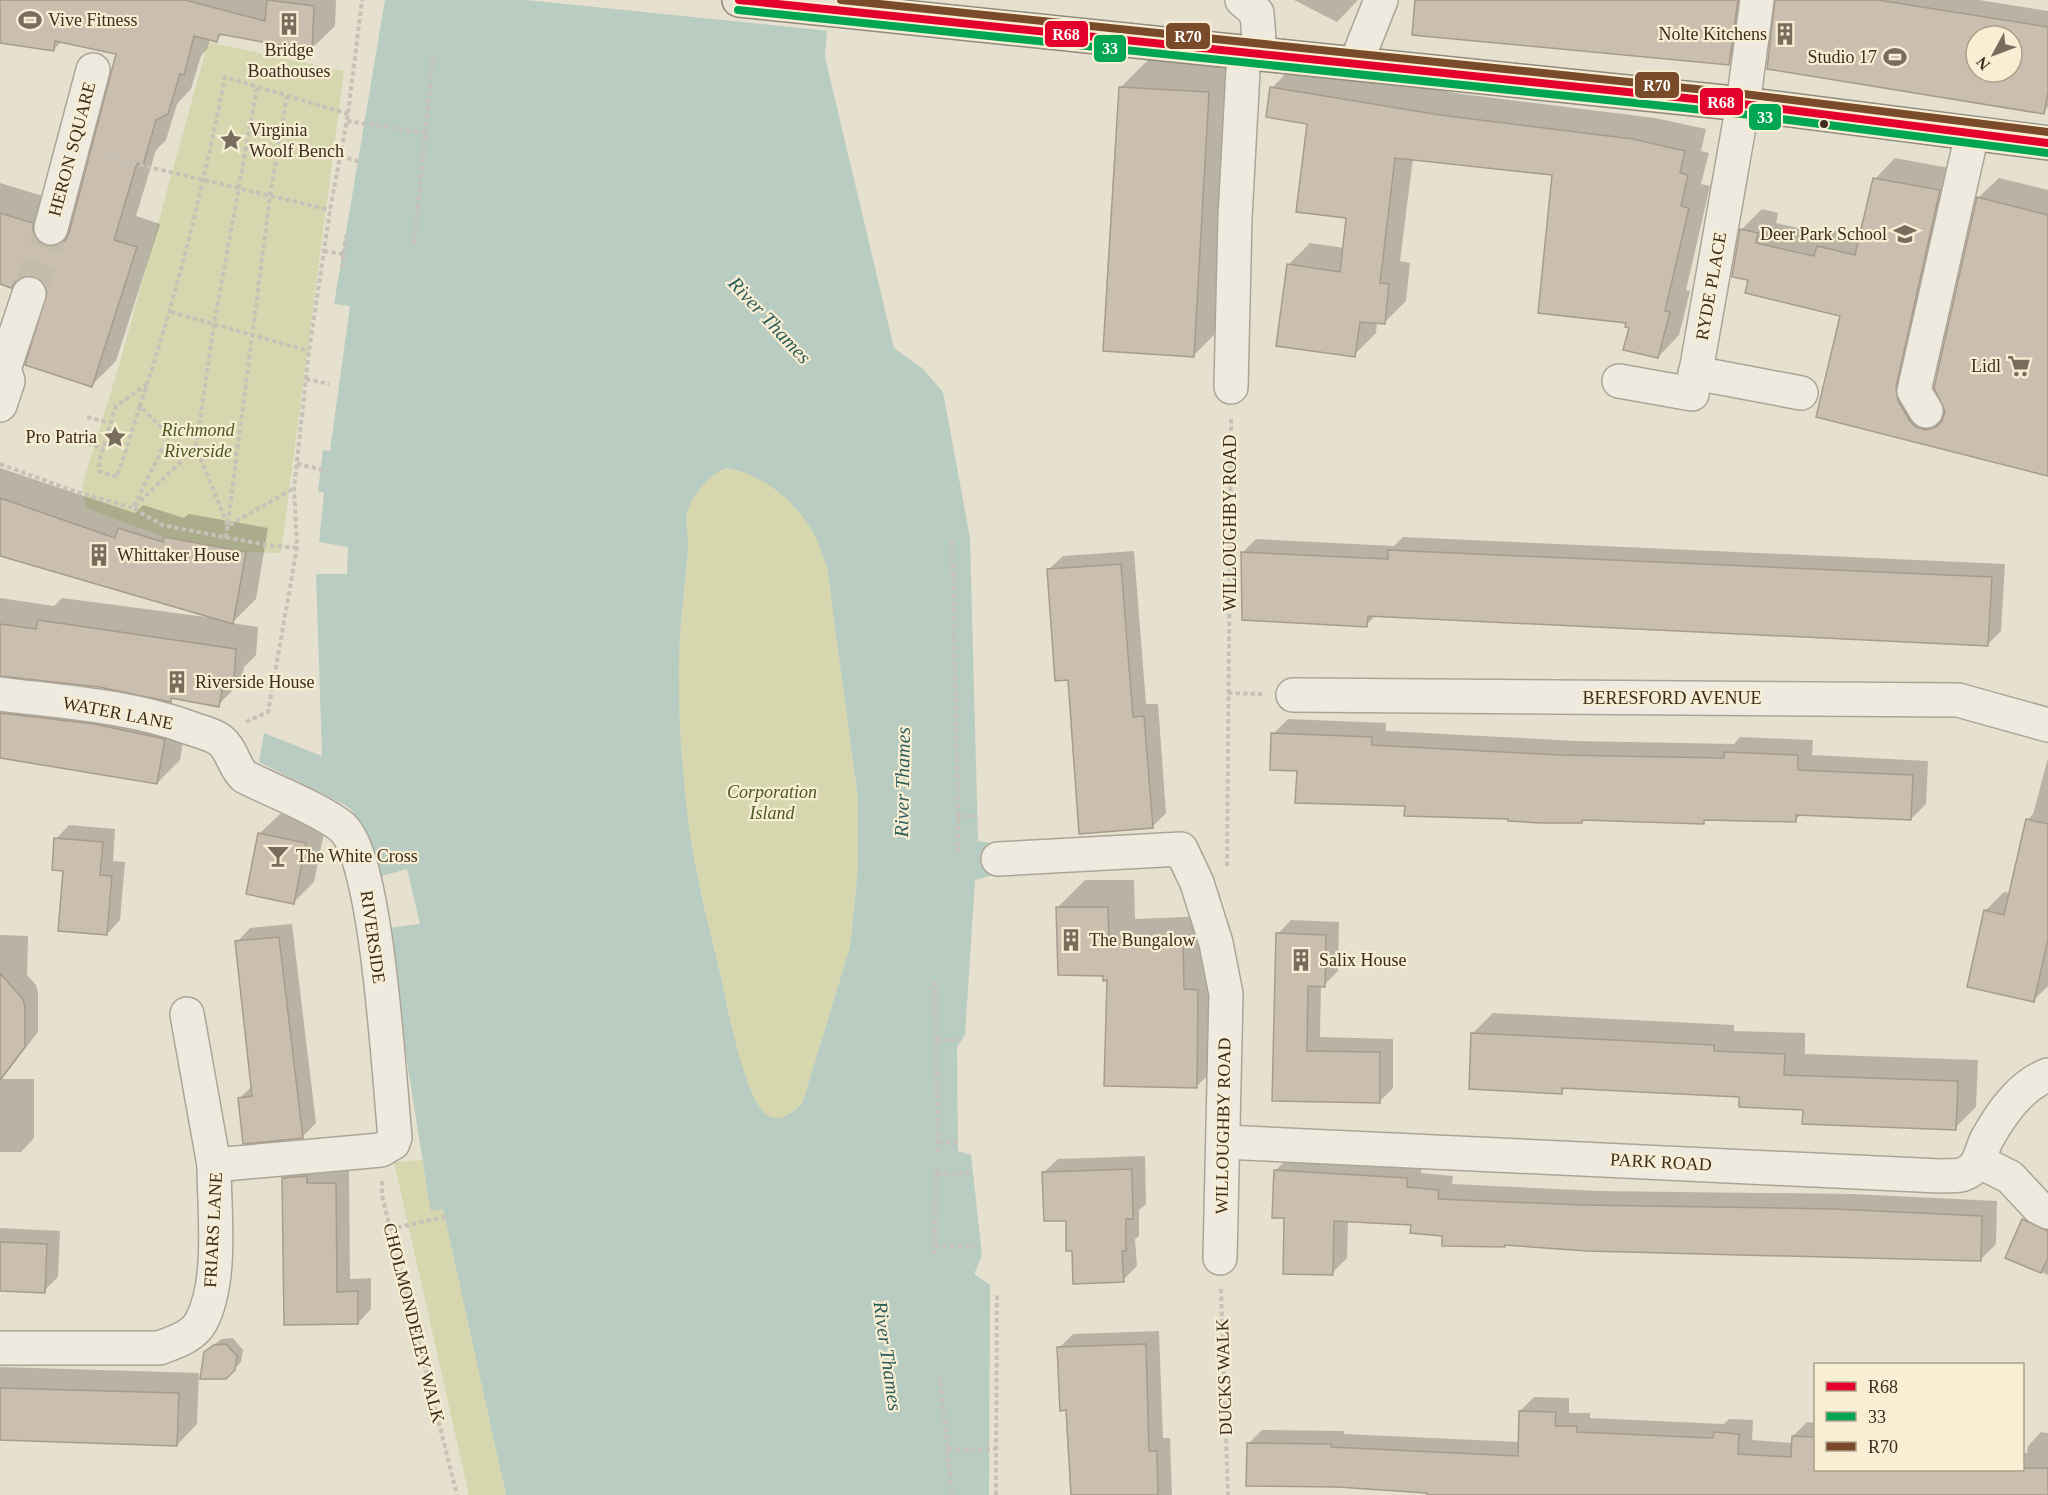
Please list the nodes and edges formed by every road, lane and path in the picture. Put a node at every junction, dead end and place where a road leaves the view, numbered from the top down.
1 (362, 0) edge
2 (739, 0) edge
3 (1242, 0) edge
4 (1381, 0) edge
5 (1757, 0) edge
6 (1252, 53) junction
7 (433, 56) dead end
8 (1356, 63) junction
9 (93, 70) dead end
10 (257, 87) junction
11 (287, 96) junction
12 (1743, 104) junction
13 (348, 114) junction
14 (347, 121) junction
15 (426, 133) junction
16 (1972, 134) junction
17 (2048, 143) edge
18 (99, 156) dead end
19 (340, 156) junction
20 (360, 162) dead end
21 (204, 181) junction
22 (239, 189) junction
23 (270, 196) junction
24 (330, 210) junction
25 (51, 228) tunnel mouth
26 (346, 235) dead end
27 (414, 245) dead end
28 (324, 251) junction
29 (343, 255) junction
30 (342, 268) dead end
31 (19, 297) tunnel mouth
32 (171, 312) junction
33 (214, 324) junction
34 (251, 334) junction
35 (6, 341) edge
36 (309, 351) junction
37 (1695, 373) junction
38 (306, 380) junction
39 (1619, 381) dead end
40 (328, 384) dead end
41 (147, 385) junction
42 (1231, 387) joint
43 (1801, 393) dead end
44 (0, 405) edge
45 (140, 406) junction
46 (1926, 411) dead end
47 (87, 417) dead end
48 (111, 423) junction
49 (80, 441) dead end
50 (196, 447) junction
51 (103, 448) junction
52 (0, 464) edge
53 (297, 464) junction
54 (328, 471) dead end
55 (294, 488) junction
56 (134, 508) junction
57 (228, 526) junction
58 (226, 538) junction
59 (952, 541) dead end
60 (297, 548) junction
61 (0, 694) edge
62 (1293, 695) dead end
63 (2048, 725) edge
64 (229, 749) junction
65 (957, 816) junction
66 (977, 816) dead end
67 (959, 857) dead end
68 (998, 859) dead end
69 (1227, 867) dead end
70 (935, 982) dead end
71 (187, 1014) dead end
72 (936, 1040) junction
73 (961, 1040) dead end
74 (2048, 1075) edge
75 (938, 1142) junction
76 (958, 1142) dead end
77 (1224, 1142) junction
78 (381, 1150) junction
79 (938, 1155) dead end
80 (1980, 1161) junction
81 (936, 1164) dead end
82 (214, 1165) junction
83 (973, 1173) dead end
84 (936, 1174) junction
85 (2048, 1212) edge
86 (449, 1216) dead end
87 (390, 1229) junction
88 (935, 1246) junction
89 (980, 1246) dead end
90 (935, 1254) dead end
91 (1220, 1258) joint
92 (998, 1294) dead end
93 (0, 1348) edge
94 (940, 1375) dead end
95 (948, 1449) junction
96 (996, 1449) junction
97 (456, 1495) edge
98 (952, 1495) edge
99 (996, 1495) edge
100 (1228, 1495) edge

1 - 13 path
2 - 6 main road
3 - 6 street
4 - 8 street
5 - 12 street, RYDE PLACE
6 - 8 main road
6 - 42 street
7 - 15 path
8 - 12 main road
9 - 25 street, HERON SQUARE
10 - 11 path
10 - 21 path
10 - 22 path
11 - 13 path
11 - 23 path
12 - 16 main road
12 - 37 street, RYDE PLACE
13 - 14 path
14 - 15 path
14 - 19 path
15 - 27 path
16 - 17 main road
16 - 46 street
18 - 21 path
19 - 20 path
19 - 24 path
21 - 22 path
21 - 32 path
22 - 23 path
22 - 33 path
23 - 24 path
23 - 34 path
24 - 28 path
26 - 29 path
28 - 29 path
28 - 36 path
29 - 30 path
31 - 35 street
32 - 33 path
32 - 41 path
33 - 34 path
33 - 50 path
34 - 36 path
34 - 57 path
35 - 44 street
36 - 38 path
37 - 39 street, RYDE PLACE
37 - 43 street
38 - 40 path
38 - 53 path
41 - 45 path
41 - 48 path
42 - 69 path, WILLOUGHBY ROAD
45 - 51 path
45 - 56 path
47 - 48 path
48 - 51 path
49 - 51 path
50 - 56 path
50 - 57 path
52 - 56 path
53 - 54 path
53 - 55 path
55 - 57 path
55 - 60 path
56 - 58 path
57 - 58 path
58 - 60 path
59 - 65 path
60 - 64 path
61 - 64 street, WATER LANE
62 - 63 street, BERESFORD AVENUE
64 - 78 street, RIVERSIDE
65 - 66 path
65 - 67 path
68 - 77 street, WILLOUGHBY ROAD
70 - 72 path
71 - 82 street
72 - 73 path
72 - 75 path
74 - 80 street
75 - 76 path
75 - 79 path
77 - 80 street, PARK ROAD
77 - 91 street, WILLOUGHBY ROAD
78 - 82 street, FRIARS LANE
78 - 87 path, CHOLMONDELEY WALK
80 - 85 street
81 - 84 path
82 - 93 street, FRIARS LANE
83 - 84 path
84 - 88 path
86 - 87 path
87 - 97 path, CHOLMONDELEY WALK
88 - 89 path
88 - 90 path
91 - 100 path, DUCKS WALK
92 - 96 path
94 - 95 path
95 - 96 path
95 - 98 path
96 - 99 path

